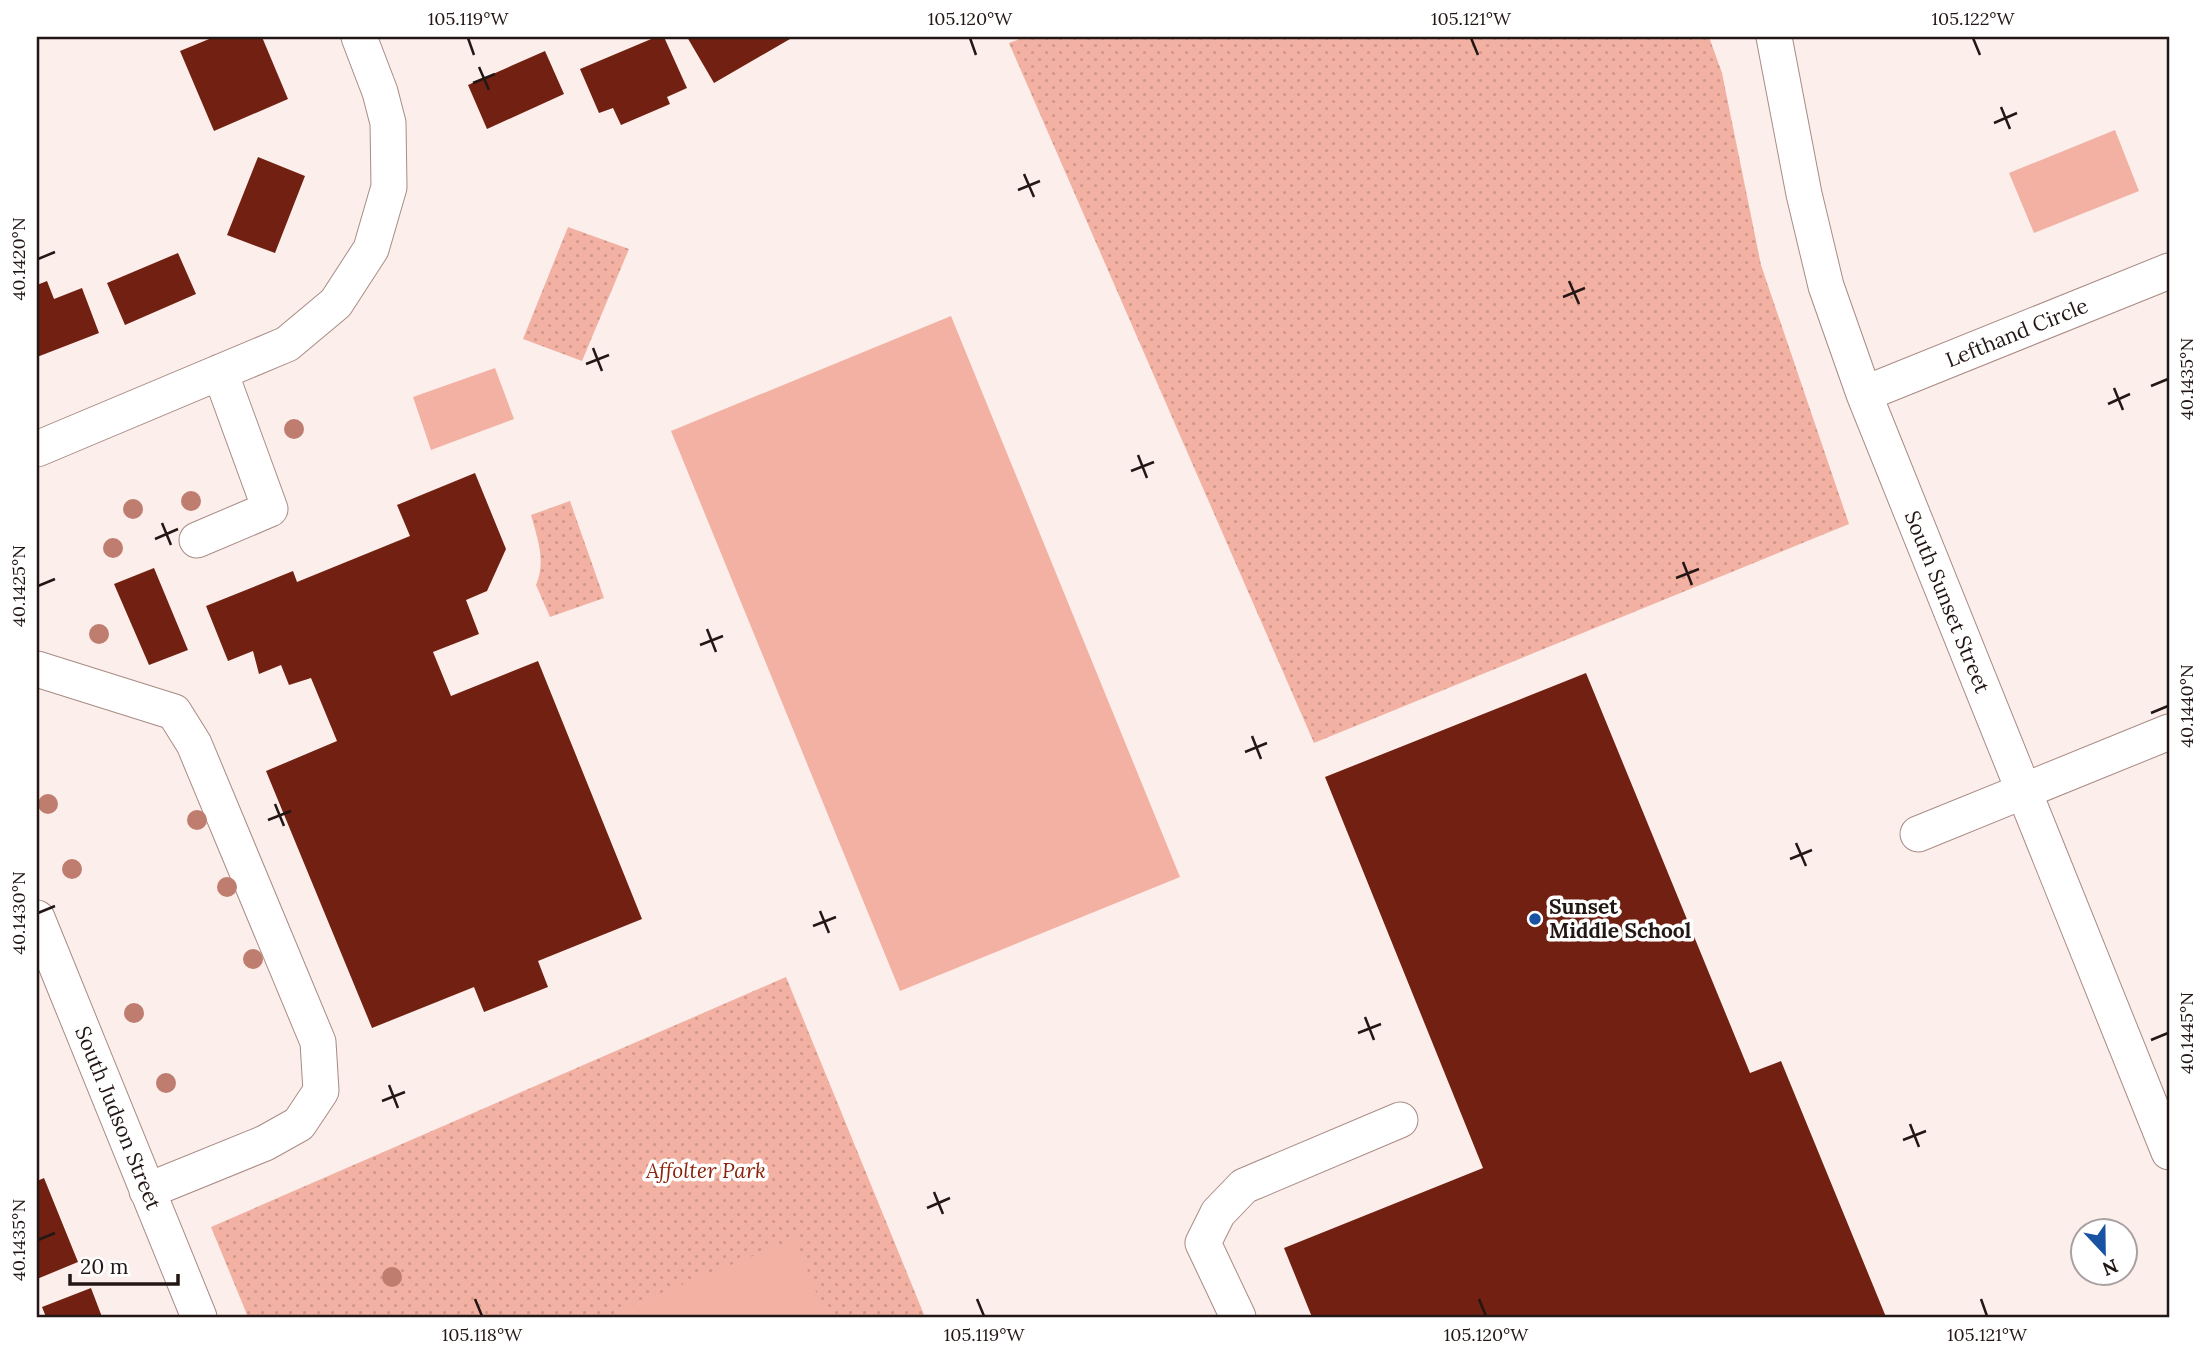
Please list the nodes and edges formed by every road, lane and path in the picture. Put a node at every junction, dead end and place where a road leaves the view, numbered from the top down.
1 (359, 37) edge
2 (1774, 37) edge
3 (2169, 271) edge
4 (220, 372) junction
5 (1864, 394) junction
6 (37, 449) edge
7 (197, 540) dead end
8 (37, 669) edge
9 (2169, 733) edge
10 (2024, 792) junction
11 (1918, 834) dead end
12 (37, 918) edge
13 (1399, 1120) dead end
14 (2169, 1152) edge
15 (147, 1191) junction
16 (199, 1317) edge
17 (1238, 1317) edge

1 - 4 street
2 - 5 street, South Sunset Street
3 - 5 street, Lefthand Circle
4 - 6 street
4 - 7 street
5 - 10 street, South Sunset Street
8 - 15 street
9 - 10 street
10 - 11 street
10 - 14 street, South Sunset Street
12 - 15 street, South Judson Street
13 - 17 street
15 - 16 street, South Judson Street

